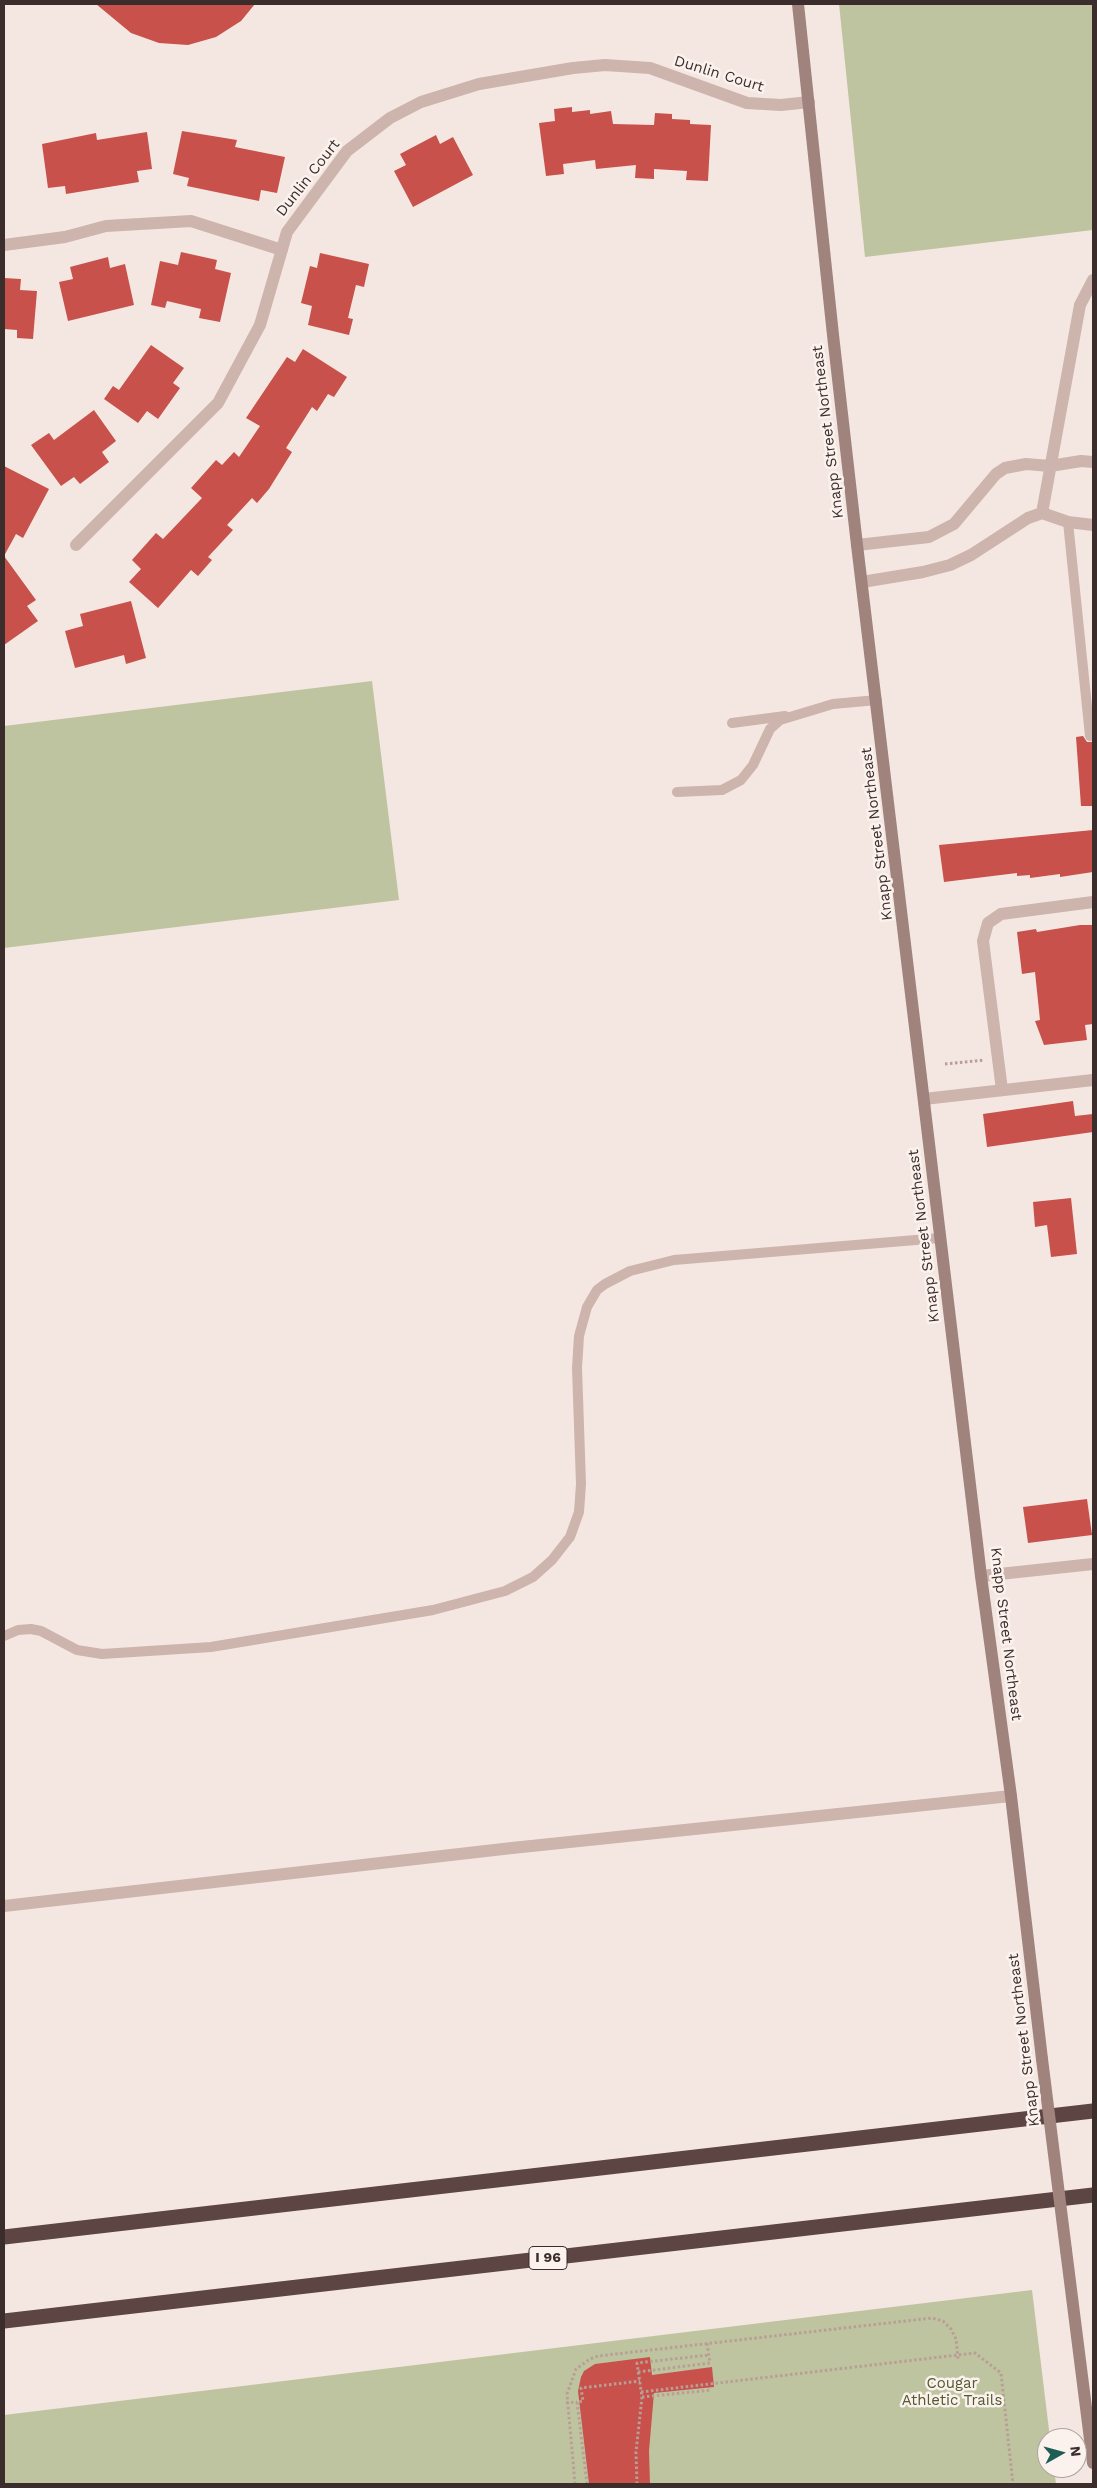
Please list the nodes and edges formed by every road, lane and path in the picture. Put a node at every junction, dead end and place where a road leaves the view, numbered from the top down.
1 (798, 4) edge
2 (809, 102) junction
3 (4, 245) edge
4 (282, 250) junction
5 (1093, 280) edge
6 (1093, 462) edge
7 (1050, 466) junction
8 (1042, 513) junction
9 (1068, 522) junction
10 (1093, 525) edge
11 (76, 545) dead end
12 (857, 545) junction
13 (862, 582) junction
14 (877, 700) junction
15 (789, 716) junction
16 (732, 723) dead end
17 (1090, 736) dead end
18 (677, 792) dead end
19 (1093, 902) edge
20 (988, 1060) dead end
21 (944, 1064) dead end
22 (1093, 1080) edge
23 (1002, 1090) junction
24 (924, 1100) junction
25 (940, 1238) junction
26 (1093, 1564) edge
27 (981, 1576) junction
28 (4, 1636) edge
29 (1011, 1796) junction
30 (4, 1906) edge
31 (1093, 2111) edge
32 (1093, 2194) edge
33 (4, 2237) edge
34 (4, 2321) edge
35 (707, 2343) junction
36 (709, 2355) junction
37 (958, 2358) junction
38 (638, 2372) junction
39 (640, 2381) junction
40 (711, 2390) dead end
41 (641, 2392) junction
42 (642, 2398) junction
43 (577, 2402) junction
44 (566, 2403) junction
45 (1093, 2464) edge
46 (576, 2484) edge
47 (586, 2484) edge
48 (637, 2484) edge
49 (1013, 2484) edge

1 - 2 main road, Knapp Street Northeast
2 - 4 street, Dunlin Court
2 - 12 main road, Knapp Street Northeast
3 - 4 street
4 - 11 street, Dunlin Court
5 - 7 street
6 - 7 street
7 - 8 street
7 - 12 street
8 - 9 street
8 - 13 street
9 - 10 street
9 - 17 lane
12 - 13 main road, Knapp Street Northeast
13 - 14 main road, Knapp Street Northeast
14 - 15 lane
14 - 24 main road, Knapp Street Northeast
15 - 16 lane
15 - 18 lane
19 - 23 street
20 - 21 path
22 - 23 street
23 - 24 street
24 - 25 main road, Knapp Street Northeast
25 - 27 main road, Knapp Street Northeast
25 - 28 lane
26 - 27 street
27 - 29 main road, Knapp Street Northeast
29 - 30 street
29 - 45 main road, Knapp Street Northeast, bridge
31 - 33 highway
32 - 34 highway, I 96
35 - 36 path
35 - 37 path
35 - 44 path
36 - 38 path
36 - 38 path
37 - 41 path
37 - 49 path
38 - 39 path
39 - 41 path
39 - 43 path
40 - 42 path
41 - 42 path
42 - 48 path
43 - 44 path
43 - 47 path
44 - 46 path

